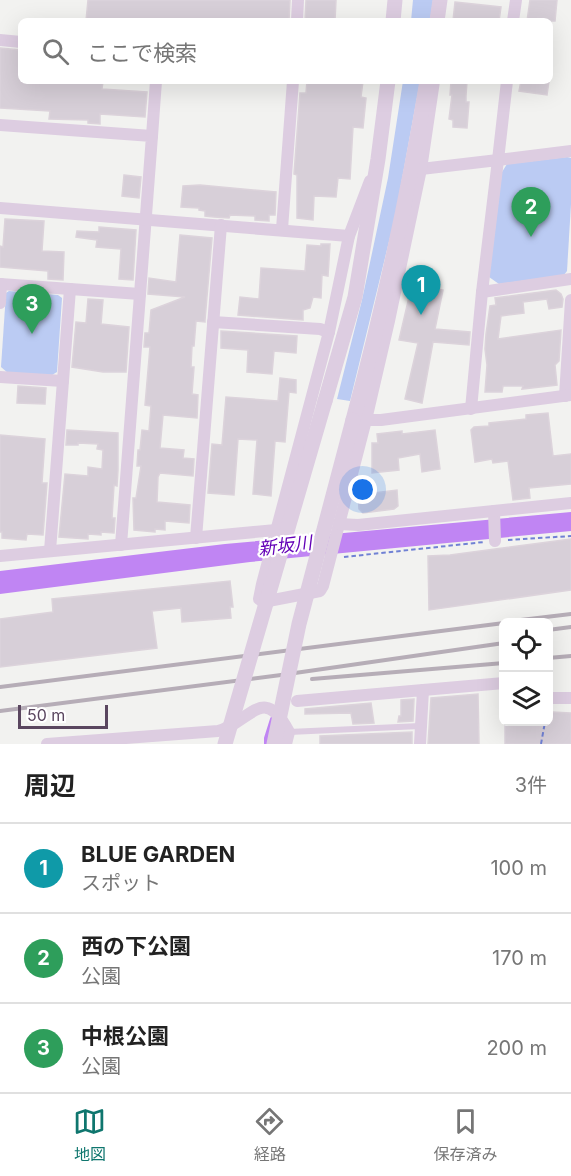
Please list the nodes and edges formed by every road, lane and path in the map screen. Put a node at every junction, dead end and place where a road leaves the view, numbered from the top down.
1 (298, 0) edge
2 (395, 0) edge
3 (516, 0) edge
4 (297, 18) edge
5 (393, 18) edge
6 (513, 18) edge
7 (0, 40) edge
8 (18, 42) edge
9 (156, 84) edge
10 (292, 84) edge
11 (388, 84) edge
12 (426, 84) edge
13 (434, 84) edge
14 (507, 84) edge
15 (0, 125) edge
16 (152, 136) junction
17 (571, 151) edge
18 (378, 159) junction
19 (498, 160) junction
20 (421, 169) junction
21 (0, 208) edge
22 (145, 219) junction
23 (220, 225) junction
24 (282, 229) junction
25 (349, 236) junction
26 (571, 279) edge
27 (1, 284) edge
28 (70, 289) junction
29 (482, 292) junction
30 (140, 294) junction
31 (571, 300) edge
32 (0, 303) edge
33 (213, 322) junction
34 (329, 332) junction
35 (0, 377) edge
36 (63, 381) junction
37 (568, 395) edge
38 (471, 409) junction
39 (360, 420) junction
40 (571, 503) edge
41 (494, 511) junction
42 (339, 524) junction
43 (276, 530) junction
44 (571, 536) edge
45 (196, 538) junction
46 (495, 541) junction
47 (122, 544) junction
48 (50, 551) junction
49 (0, 556) edge
50 (331, 560) junction
51 (499, 682) edge
52 (423, 690) junction
53 (553, 698) edge
54 (571, 698) edge
55 (297, 701) dead end
56 (420, 726) junction
57 (544, 726) edge
58 (221, 737) edge
59 (288, 738) edge
60 (86, 742) edge
61 (54, 744) edge
62 (214, 744) edge
63 (274, 744) edge
64 (420, 744) edge
65 (541, 744) edge

1 - 4 street
2 - 5 street
3 - 6 street
7 - 8 street
9 - 16 street
10 - 24 street
11 - 18 street
12 - 39 street
13 - 20 street
14 - 19 street
15 - 16 street
16 - 22 street
17 - 19 street
18 - 25 street
18 - 58 street, bridge
19 - 20 street
19 - 29 street
20 - 39 street
21 - 22 street
22 - 23 street
22 - 30 street
23 - 24 street
23 - 33 street
24 - 25 street
25 - 34 street
26 - 29 street
27 - 28 street
27 - 32 street
28 - 30 street
28 - 36 street
29 - 38 street
30 - 47 street
31 - 37 street
33 - 34 street
33 - 45 street
34 - 43 street
35 - 36 street
36 - 48 street
37 - 38 street
38 - 39 street
39 - 42 street
39 - 63 street, bridge
40 - 41 street
41 - 42 street
41 - 46 street
42 - 50 street
43 - 45 street
43 - 50 street
44 - 46 path
45 - 47 street
46 - 50 path
47 - 48 street
48 - 49 street
51 - 52 street
52 - 55 street
52 - 56 street
53 - 54 street
56 - 59 lane
56 - 64 street
57 - 65 path
58 - 59 street
58 - 60 street
58 - 62 street
60 - 61 street

